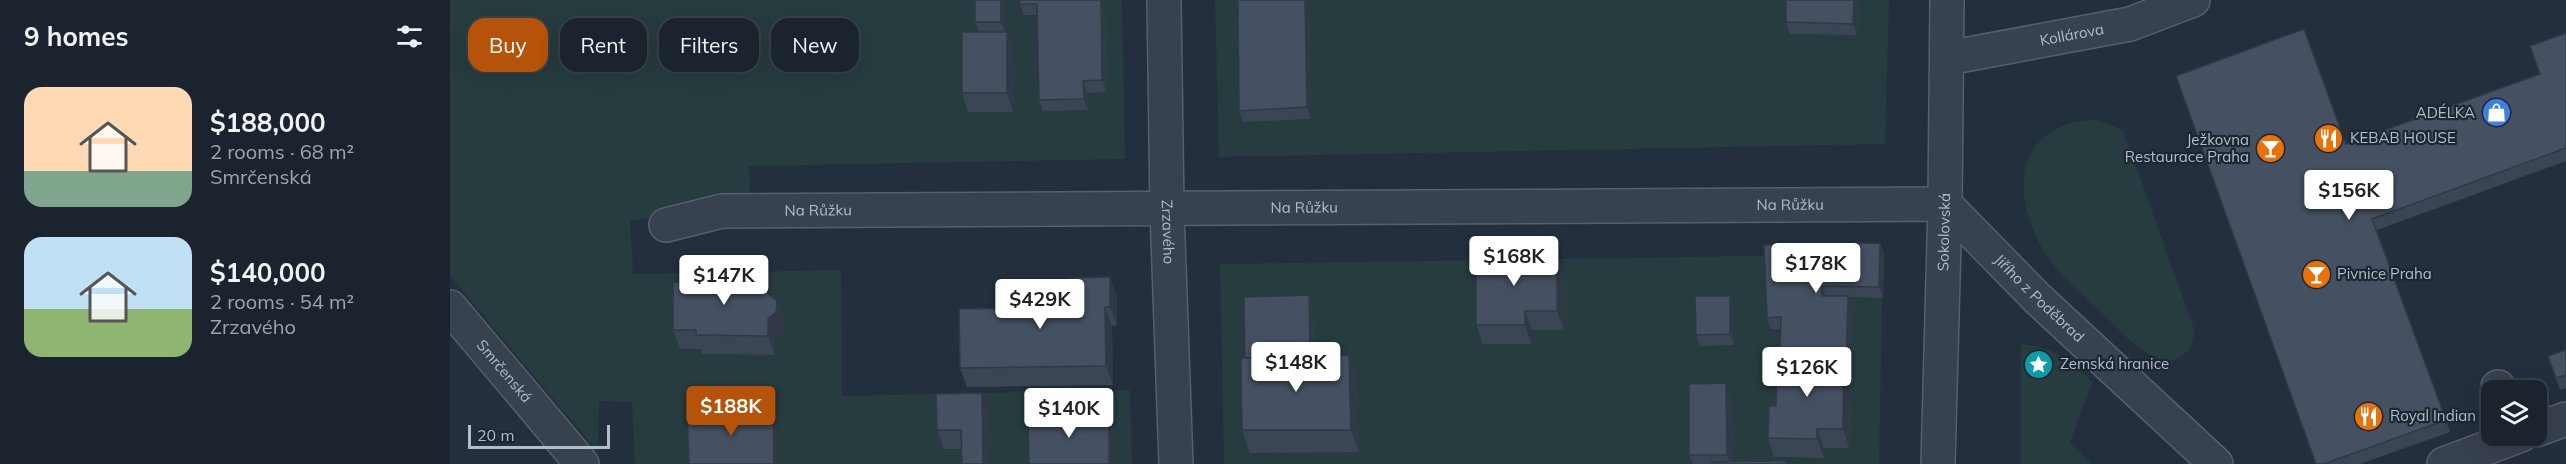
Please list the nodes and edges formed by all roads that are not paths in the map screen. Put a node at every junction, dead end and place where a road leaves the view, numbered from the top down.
1 (1164, 0) edge
2 (1947, 0) edge
3 (2193, 0) edge
4 (1948, 58) junction
5 (1945, 204) junction
6 (1167, 210) junction
7 (666, 225) dead end
8 (450, 307) edge
9 (2566, 419) edge
10 (2547, 426) edge
11 (2489, 446) edge
12 (582, 464) edge
13 (1176, 464) edge
14 (1938, 464) edge
15 (2216, 464) edge
16 (2444, 464) edge

1 - 6 street, Zrzavého
2 - 4 street, Sokolovská
3 - 4 street, Kollárova
4 - 5 street, Sokolovská
5 - 6 street, Na Růžku
5 - 14 street, Sokolovská
5 - 15 street, Jiřího z Poděbrad
6 - 7 street, Na Růžku
6 - 13 street, Zrzavého
8 - 12 street, Smrčenská
9 - 10 street
11 - 16 street

